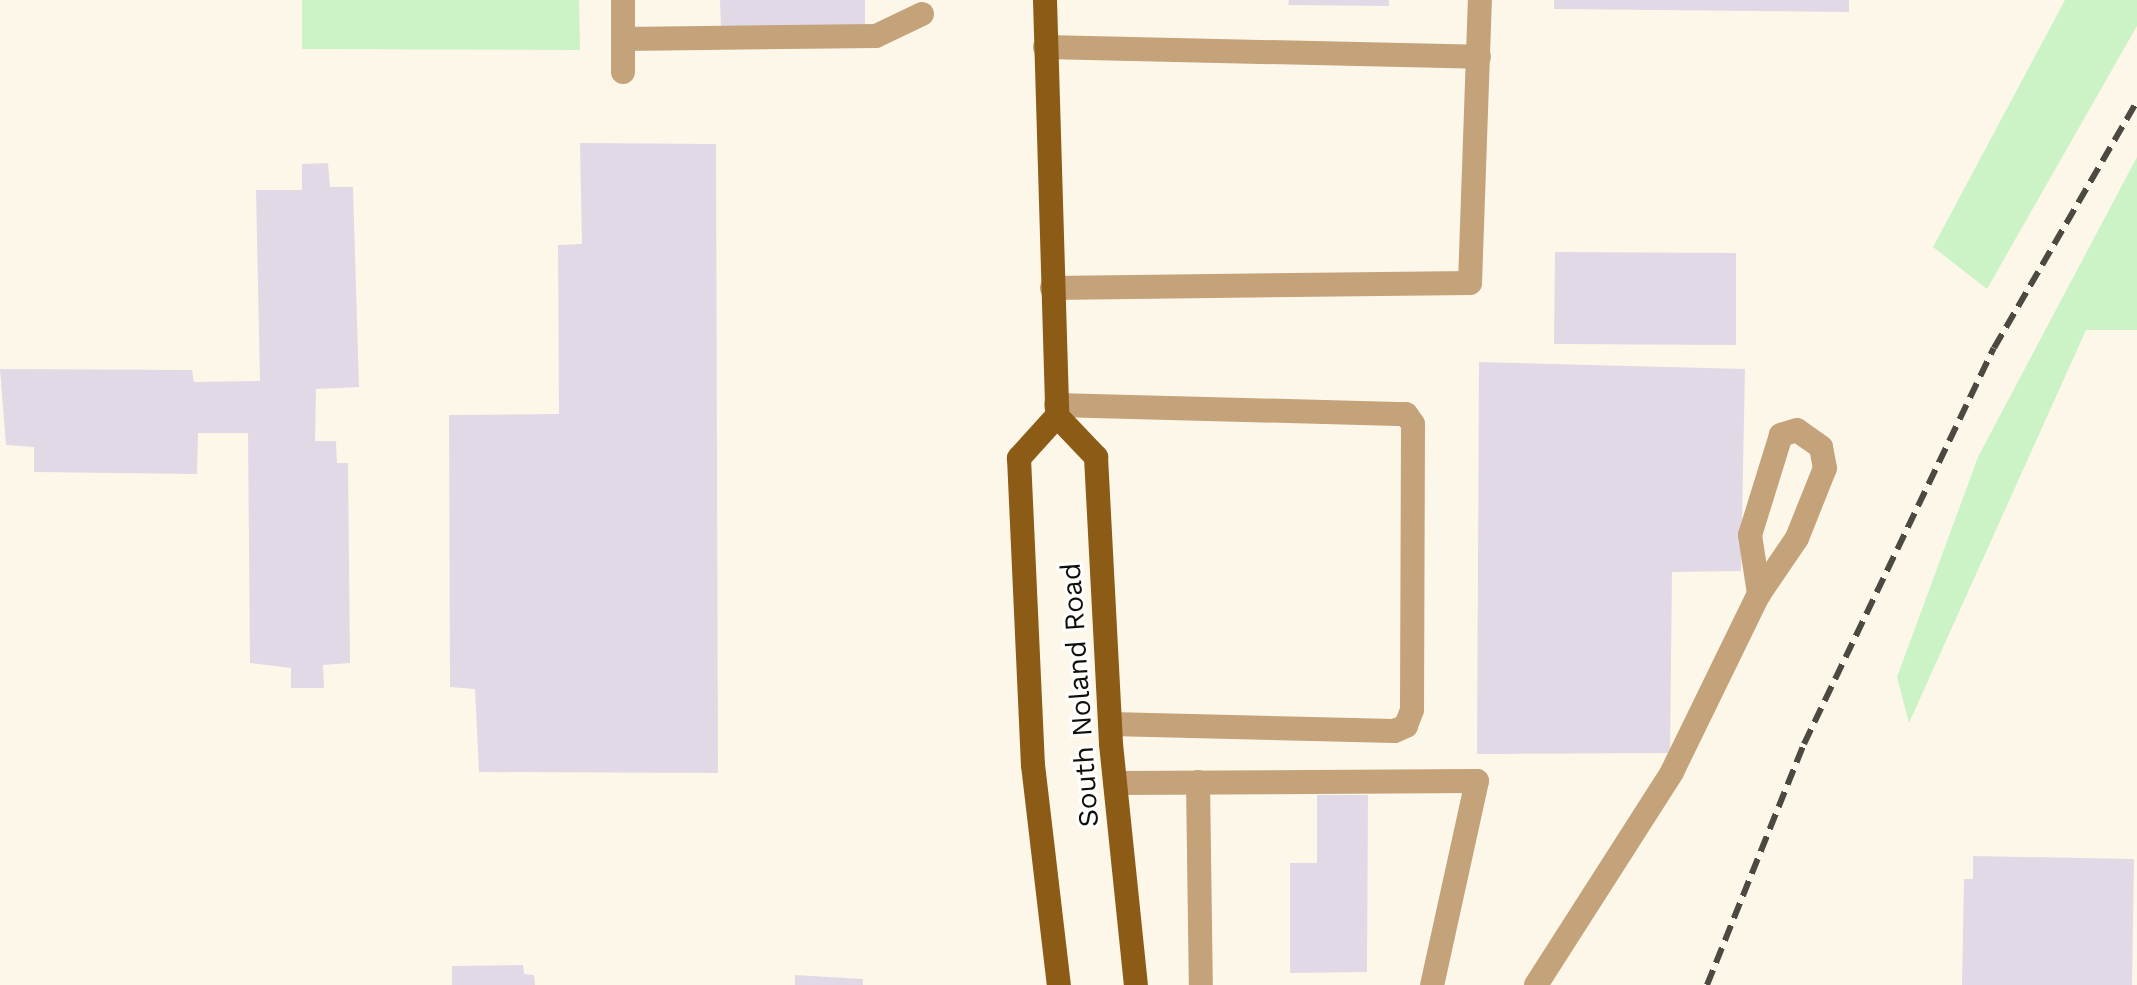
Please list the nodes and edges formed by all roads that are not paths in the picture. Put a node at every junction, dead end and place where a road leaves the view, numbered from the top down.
1 (623, 0) edge
2 (1045, 0) edge
3 (1480, 0) edge
4 (922, 14) dead end
5 (623, 39) junction
6 (1045, 47) junction
7 (1479, 57) junction
8 (623, 72) dead end
9 (1052, 288) junction
10 (1057, 410) junction
11 (1759, 594) junction
12 (1110, 724) junction
13 (1198, 782) junction
14 (1115, 783) junction
15 (1059, 985) edge
16 (1136, 985) edge
17 (1201, 985) edge
18 (1432, 985) edge
19 (1536, 985) edge

1 - 5 lane
2 - 6 main road
3 - 7 lane
4 - 5 lane
5 - 8 lane
6 - 7 lane
6 - 9 main road
7 - 9 lane
9 - 10 main road
10 - 12 main road, South Noland Road
10 - 12 lane
10 - 15 main road, South Noland Road
11 - 11 lane
11 - 19 lane
12 - 14 main road, South Noland Road
13 - 14 lane
13 - 17 lane
13 - 18 lane
14 - 16 main road, South Noland Road

